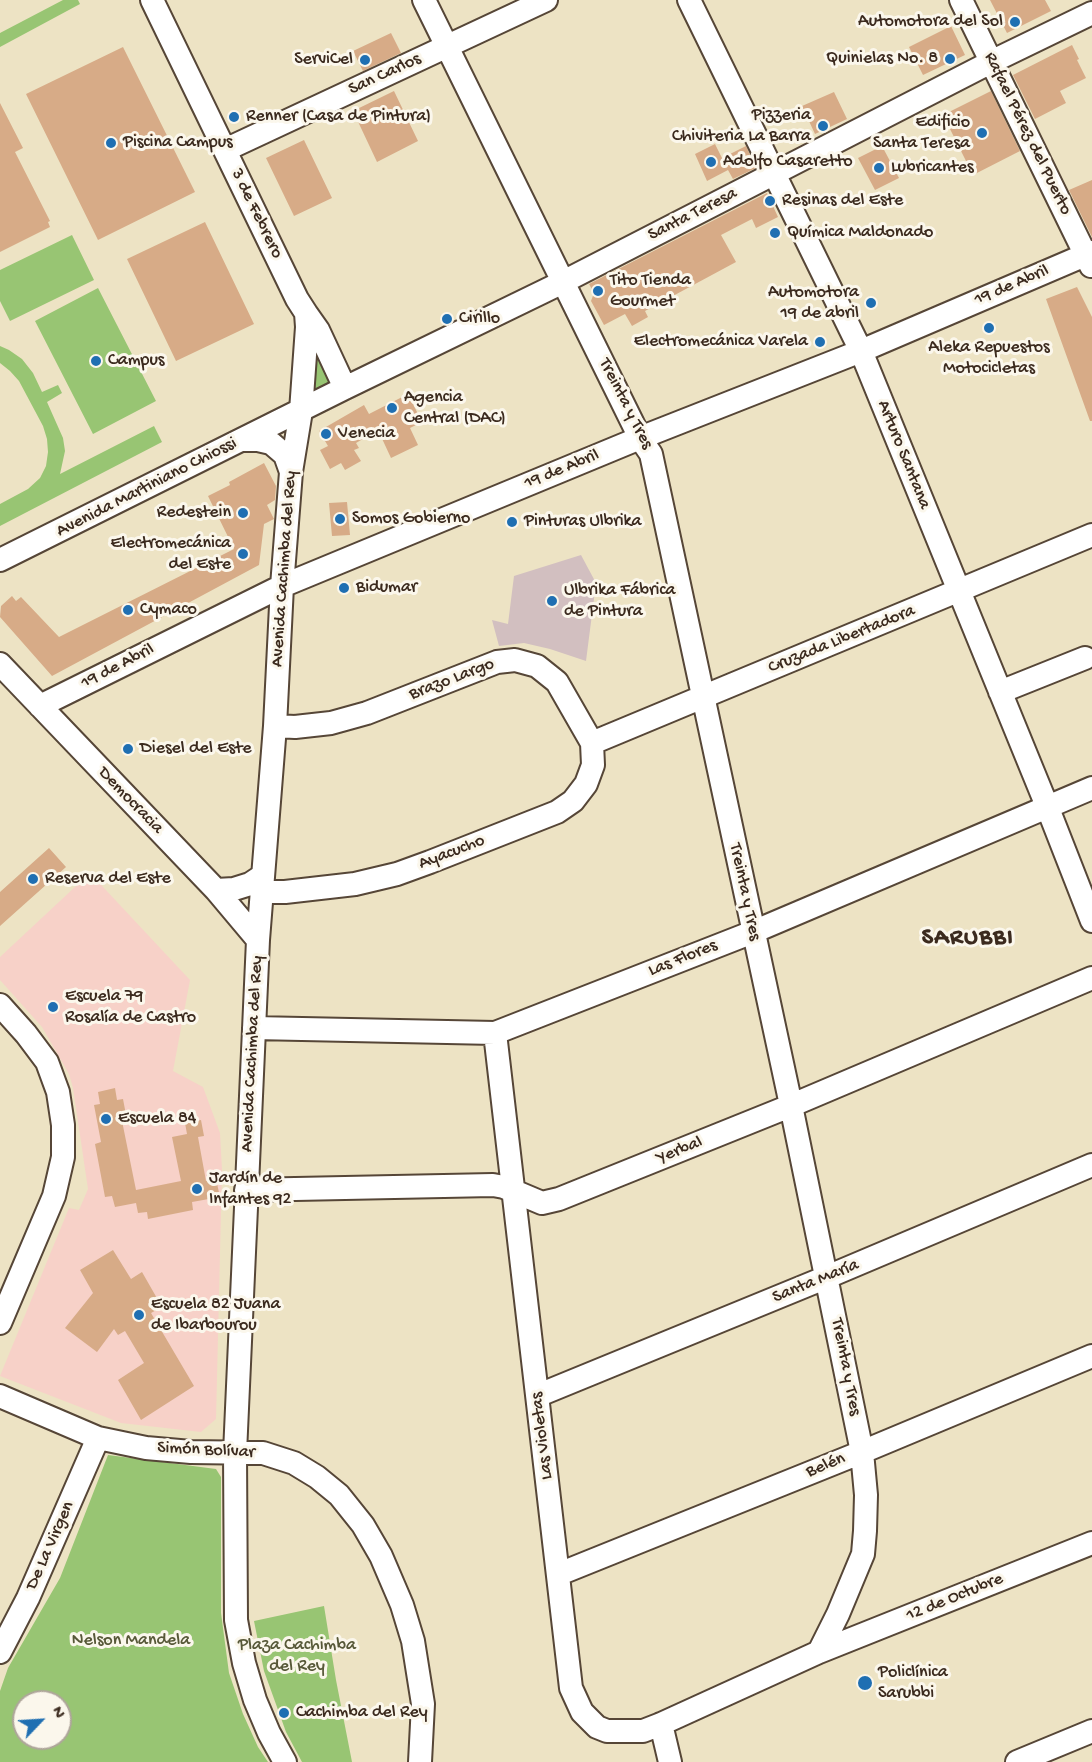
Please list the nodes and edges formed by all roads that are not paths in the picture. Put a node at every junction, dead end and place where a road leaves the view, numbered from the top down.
1 (152, 0) edge
2 (424, 0) edge
3 (546, 0) edge
4 (689, 0) edge
5 (962, 0) edge
6 (1092, 12) edge
7 (447, 46) junction
8 (993, 61) junction
9 (225, 150) junction
10 (773, 174) junction
11 (1090, 258) edge
12 (563, 282) junction
13 (301, 306) junction
14 (861, 351) junction
15 (345, 388) junction
16 (296, 413) junction
17 (640, 438) junction
18 (243, 440) junction
19 (291, 472) junction
20 (1092, 535) edge
21 (1, 561) edge
22 (282, 586) junction
23 (959, 592) junction
24 (1085, 658) dead end
25 (0, 664) edge
26 (1000, 692) junction
27 (702, 697) junction
28 (40, 706) junction
29 (275, 726) junction
30 (592, 743) junction
31 (1092, 788) edge
32 (1047, 806) junction
33 (262, 884) junction
34 (216, 890) junction
35 (1092, 921) edge
36 (753, 932) junction
37 (258, 940) junction
38 (1092, 978) edge
39 (0, 1005) edge
40 (254, 1028) junction
41 (495, 1033) junction
42 (790, 1106) junction
43 (1092, 1166) edge
44 (246, 1190) junction
45 (515, 1192) junction
46 (827, 1277) junction
47 (0, 1323) edge
48 (1092, 1356) edge
49 (538, 1395) junction
50 (0, 1396) edge
51 (98, 1438) junction
52 (862, 1452) junction
53 (234, 1453) junction
54 (1092, 1543) edge
55 (559, 1574) junction
56 (0, 1652) edge
57 (819, 1653) junction
58 (662, 1724) junction
59 (1092, 1731) edge
60 (285, 1762) edge
61 (420, 1762) edge
62 (669, 1762) edge
63 (1017, 1762) edge

1 - 9 street, 3 de Febrero
2 - 7 street, Treinta y Tres
3 - 7 street, San Carlos
4 - 10 street, Arturo Santana
5 - 8 street, Rafael Pérez del Puerto
6 - 8 street, Santa Teresa
7 - 9 street, San Carlos
7 - 12 street, Treinta y Tres
8 - 10 street, Santa Teresa
8 - 11 street, Rafael Pérez del Puerto
9 - 13 street, 3 de Febrero
10 - 12 street, Santa Teresa
10 - 14 street, Arturo Santana
11 - 14 street, 19 de Abril
12 - 15 street, Santa Teresa
12 - 17 street, Treinta y Tres
13 - 15 street
13 - 16 street, 3 de Febrero
14 - 17 street, 19 de Abril
14 - 23 street, Arturo Santana
15 - 16 street, Santa Teresa
16 - 18 street, Avenida Martiniano Chiossi
16 - 19 street, Avenida Cachimba del Rey
17 - 22 street, 19 de Abril
17 - 27 street, Treinta y Tres
18 - 19 street
18 - 21 street, Avenida Martiniano Chiossi
19 - 22 street, Avenida Cachimba del Rey
20 - 23 street, Cruzada Libertadora
22 - 28 street, 19 de Abril
22 - 29 street, Avenida Cachimba del Rey
23 - 26 street, Arturo Santana
23 - 27 street, Cruzada Libertadora
24 - 26 street
25 - 28 street, Democracia
26 - 32 street, Arturo Santana
27 - 30 street, Cruzada Libertadora
27 - 36 street, Treinta y Tres
28 - 34 street, Democracia
29 - 30 street, Brazo Largo
29 - 33 street, Avenida Cachimba del Rey
30 - 33 street, Ayacucho
31 - 32 street, Las Flores
32 - 35 street, Arturo Santana
32 - 36 street, Las Flores
33 - 34 street
33 - 37 street, Avenida Cachimba del Rey
34 - 37 street, Democracia
36 - 41 street, Las Flores
36 - 42 street, Treinta y Tres
37 - 40 street, Avenida Cachimba del Rey
38 - 42 street, Yerbal
39 - 47 street
40 - 41 street, Las Flores
40 - 44 street, Avenida Cachimba del Rey
41 - 45 street, Las Violetas
42 - 45 street, Yerbal
42 - 46 street, Treinta y Tres
43 - 46 street, Santa María
44 - 45 street, Yerbal
44 - 53 street, Avenida Cachimba del Rey
45 - 49 street, Las Violetas
46 - 49 street, Santa María
46 - 52 street, Treinta y Tres
48 - 52 street, Belén
49 - 55 street, Las Violetas
50 - 51 street, Simón Bolívar
51 - 53 street, Simón Bolívar
51 - 56 street, De La Virgen
52 - 55 street, Belén
52 - 57 street, Treinta y Tres
53 - 60 street, Avenida Cachimba del Rey
53 - 61 street, Simón Bolívar
54 - 57 street, 12 de Octubre
55 - 58 street, Las Violetas
57 - 58 street
58 - 62 street
59 - 63 street

